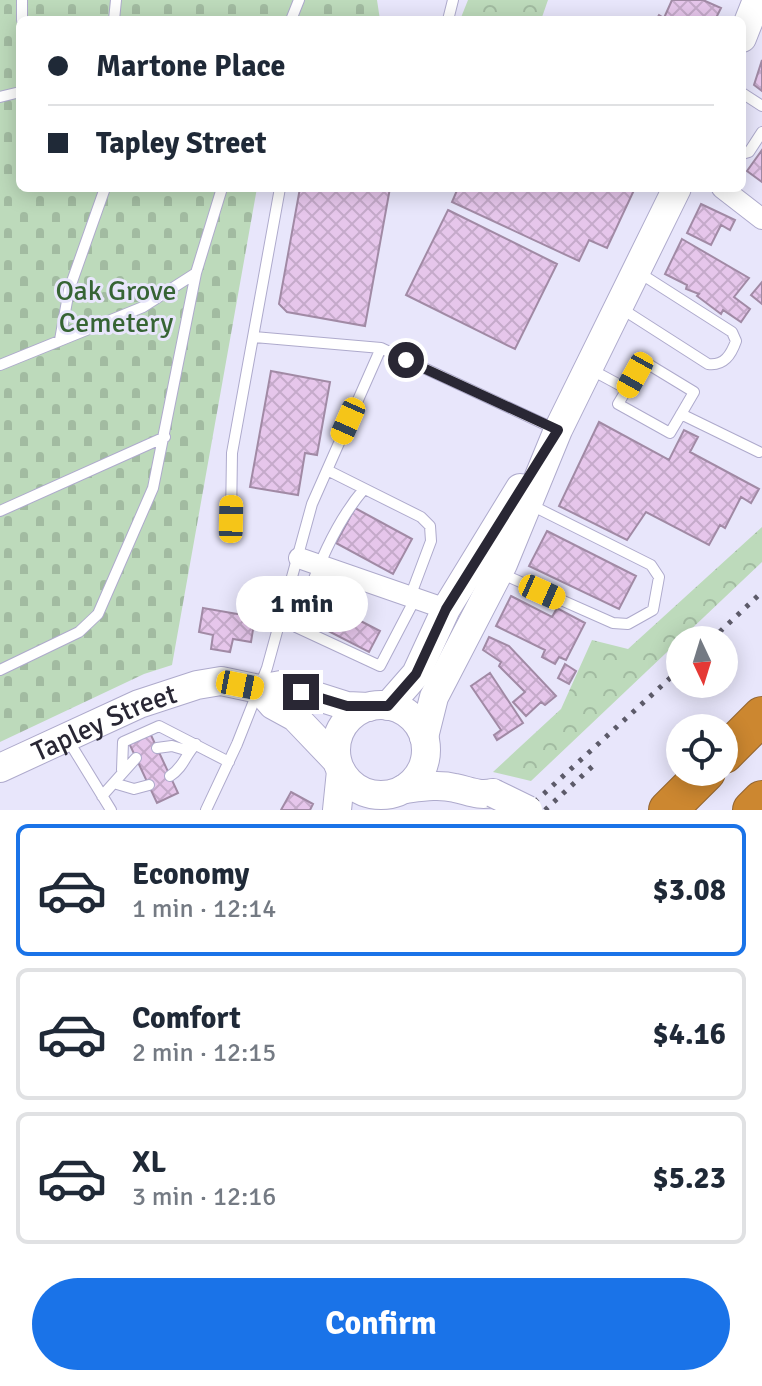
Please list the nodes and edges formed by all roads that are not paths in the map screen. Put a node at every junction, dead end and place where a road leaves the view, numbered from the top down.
1 (757, 0) edge
2 (746, 28) edge
3 (762, 132) edge
4 (746, 153) edge
5 (104, 192) edge
6 (221, 192) edge
7 (279, 192) edge
8 (675, 192) edge
9 (727, 192) edge
10 (762, 219) edge
11 (636, 271) junction
12 (196, 273) junction
13 (619, 307) junction
14 (254, 337) junction
15 (60, 340) junction
16 (381, 348) junction
17 (0, 365) edge
18 (589, 368) junction
19 (627, 389) junction
20 (681, 414) junction
21 (558, 430) junction
22 (165, 437) junction
23 (759, 452) dead end
24 (327, 470) junction
25 (364, 489) junction
26 (528, 504) junction
27 (0, 511) edge
28 (231, 519) dead end
29 (299, 558) junction
30 (319, 565) junction
31 (498, 572) junction
32 (413, 598) junction
33 (446, 609) junction
34 (0, 670) edge
35 (259, 689) junction
36 (378, 706) junction
37 (762, 716) edge
38 (66, 738) junction
39 (425, 740) junction
40 (738, 740) edge
41 (157, 748) dead end
42 (193, 748) junction
43 (136, 758) dead end
44 (229, 762) junction
45 (338, 766) junction
46 (0, 768) edge
47 (122, 770) junction
48 (170, 776) dead end
49 (117, 784) junction
50 (149, 785) dead end
51 (690, 789) edge
52 (493, 793) junction
53 (102, 796) junction
54 (387, 798) edge
55 (762, 800) edge
56 (111, 810) edge
57 (206, 810) edge
58 (337, 810) edge
59 (528, 810) edge
60 (662, 810) edge
61 (752, 810) edge

1 - 2 main road
3 - 4 lane
5 - 15 lane
6 - 12 lane
7 - 14 lane
8 - 11 main road
9 - 10 street
11 - 13 main road
11 - 13 lane
12 - 15 lane
12 - 22 lane
13 - 18 main road
14 - 16 lane
14 - 28 lane
15 - 17 lane
16 - 21 lane
16 - 24 lane
18 - 19 lane
18 - 21 main road
19 - 20 lane
19 - 20 lane
20 - 23 lane
21 - 26 main road
21 - 33 main road
22 - 27 lane
22 - 34 lane
24 - 25 lane
24 - 29 lane
25 - 30 lane
25 - 32 lane
26 - 31 main road
26 - 31 lane
29 - 30 street
29 - 35 lane
30 - 32 street
30 - 32 lane
31 - 39 main road
32 - 33 street
33 - 36 main road
35 - 36 main road, Tapley Street
35 - 38 main road, Tapley Street
35 - 44 lane
35 - 45 main road, Tapley Street
36 - 39 main road
36 - 45 main road
37 - 40 highway
38 - 46 main road, Tapley Street
38 - 53 lane
39 - 52 main road
39 - 54 main road
41 - 42 lane
42 - 44 lane
42 - 47 lane
42 - 48 lane
43 - 47 lane
44 - 57 lane
45 - 54 main road
45 - 58 main road
47 - 49 lane
49 - 50 lane
49 - 53 lane
51 - 60 highway
52 - 54 main road
52 - 59 main road, bridge
53 - 56 lane
55 - 61 highway

